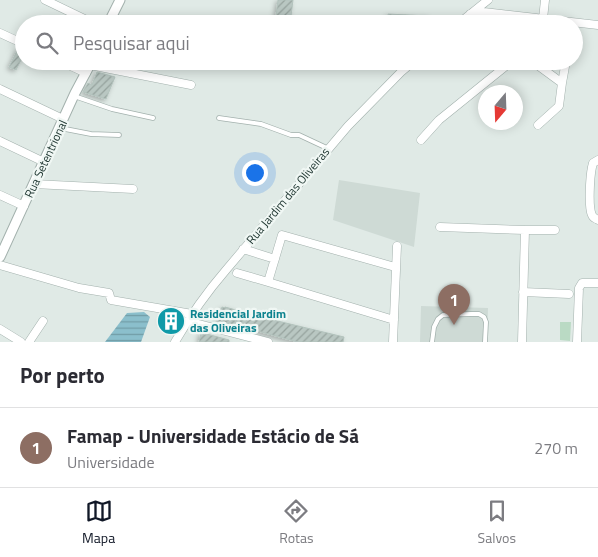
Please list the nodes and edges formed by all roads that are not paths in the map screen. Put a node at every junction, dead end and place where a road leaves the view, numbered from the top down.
1 (45, 0) edge
2 (120, 0) edge
3 (488, 0) edge
4 (545, 0) edge
5 (472, 13) junction
6 (77, 15) edge
7 (112, 15) edge
8 (469, 15) edge
9 (500, 15) edge
10 (543, 15) edge
11 (583, 23) edge
12 (598, 25) edge
13 (0, 33) edge
14 (15, 40) edge
15 (87, 70) edge
16 (106, 70) edge
17 (403, 70) edge
18 (501, 70) edge
19 (544, 70) edge
20 (564, 70) edge
21 (562, 83) junction
22 (191, 85) dead end
23 (0, 89) edge
24 (74, 96) junction
25 (153, 118) dead end
26 (219, 118) dead end
27 (62, 124) junction
28 (538, 125) dead end
29 (119, 135) dead end
30 (421, 140) dead end
31 (0, 142) edge
32 (329, 149) junction
33 (596, 161) edge
34 (44, 162) junction
35 (34, 184) junction
36 (133, 189) dead end
37 (0, 196) edge
38 (24, 206) junction
39 (596, 219) edge
40 (440, 227) dead end
41 (525, 230) junction
42 (555, 230) dead end
43 (397, 246) dead end
44 (243, 249) junction
45 (1, 250) edge
46 (275, 259) junction
47 (0, 266) edge
48 (395, 267) junction
49 (237, 273) dead end
50 (268, 282) junction
51 (598, 283) edge
52 (523, 292) junction
53 (569, 294) dead end
54 (190, 318) junction
55 (394, 320) junction
56 (43, 321) dead end
57 (0, 329) edge
58 (21, 342) edge
59 (29, 342) edge
60 (175, 342) edge
61 (268, 342) edge
62 (393, 342) edge
63 (432, 342) edge
64 (485, 342) edge
65 (522, 342) edge
66 (577, 342) edge

1 - 6 street
2 - 7 street
3 - 5 street
4 - 10 street
5 - 8 street
5 - 9 street
11 - 12 street
13 - 14 street
15 - 24 street, Rua Setentrional
16 - 22 street
17 - 32 street, Rua Jardim das Oliveiras
18 - 30 street
19 - 21 street
20 - 21 street
21 - 28 street
23 - 27 street
24 - 25 lane
24 - 27 street, Rua Setentrional
26 - 32 lane
27 - 29 lane
27 - 34 street, Rua Setentrional
31 - 34 street
32 - 44 street, Rua Jardim das Oliveiras
33 - 39 street
34 - 35 street, Rua Setentrional
35 - 36 street
35 - 38 street, Rua Setentrional
37 - 38 street
38 - 45 street, Rua Setentrional
40 - 41 street
41 - 42 street
41 - 52 street
43 - 48 street
44 - 46 street
44 - 54 street, Rua Jardim das Oliveiras
46 - 48 street
46 - 50 street
47 - 54 street
48 - 55 street
49 - 50 street
50 - 55 street
51 - 66 street
52 - 53 street
52 - 65 street
54 - 60 street, Rua Jardim das Oliveiras
54 - 61 street
55 - 62 street
56 - 59 street
57 - 58 street
63 - 64 lane

